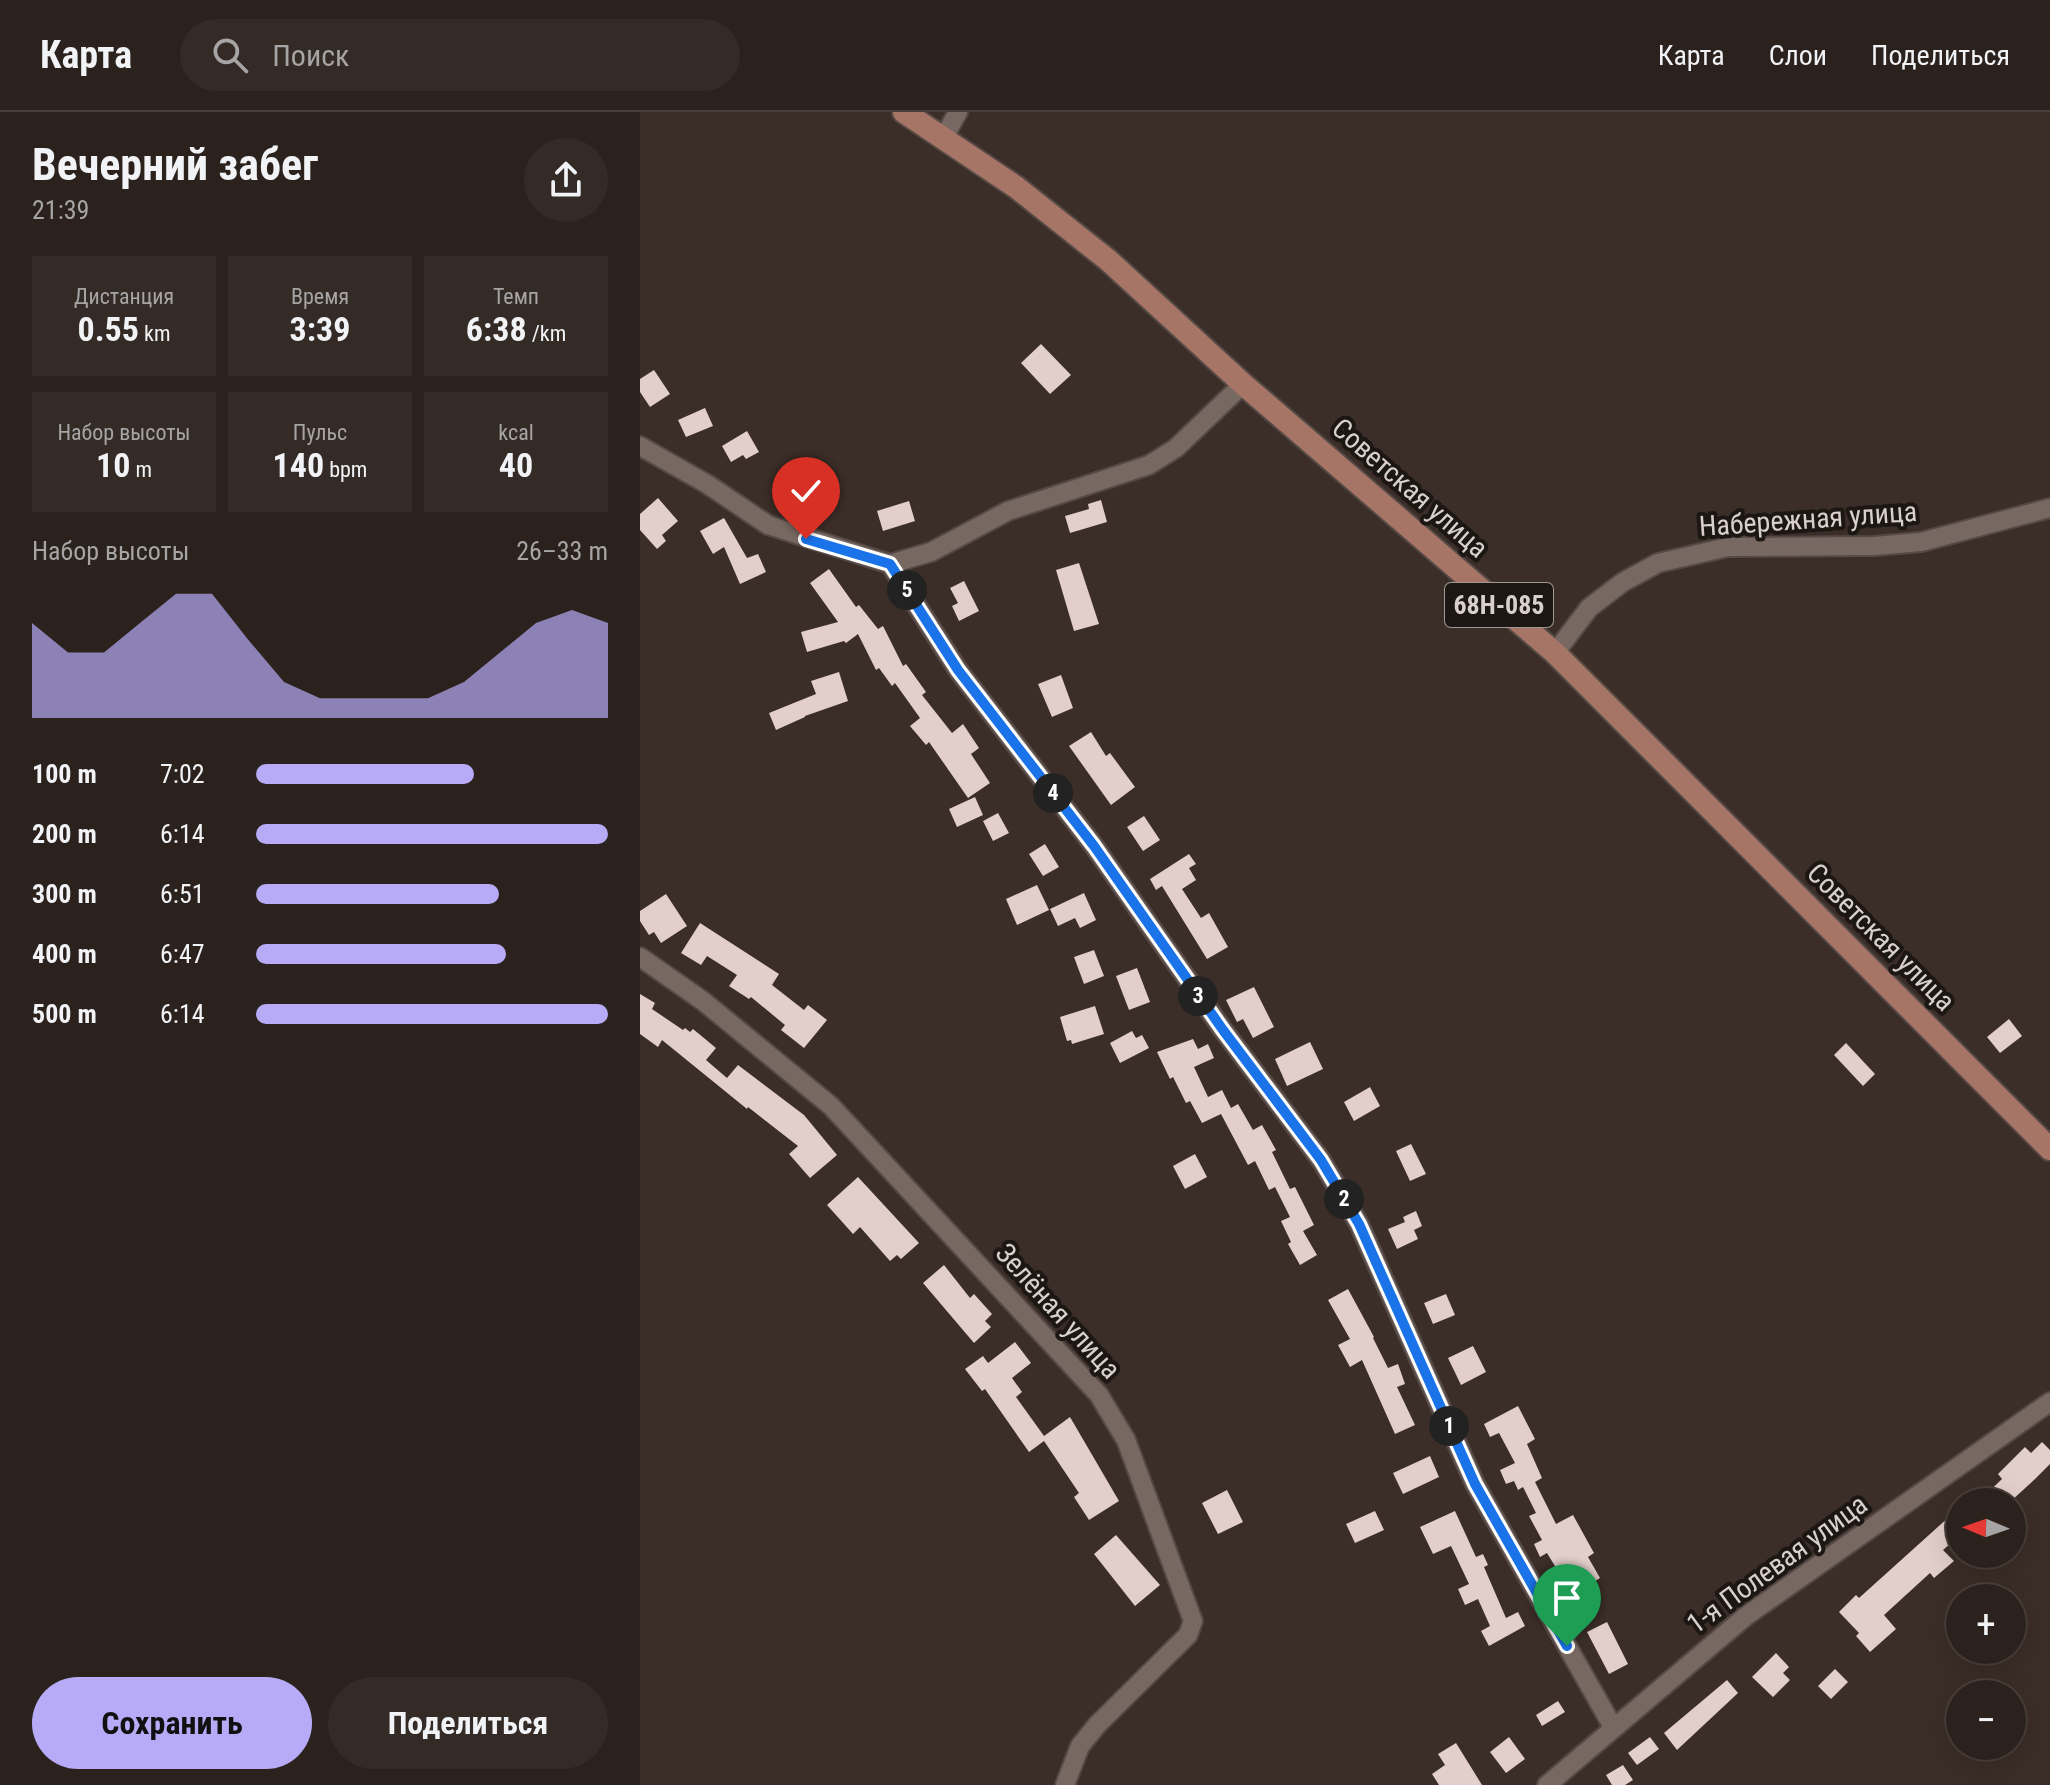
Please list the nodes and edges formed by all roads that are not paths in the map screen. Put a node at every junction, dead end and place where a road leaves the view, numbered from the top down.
1 (904, 112) edge
2 (958, 112) edge
3 (944, 137) junction
4 (1243, 384) junction
5 (640, 446) edge
6 (2050, 508) edge
7 (890, 564) junction
8 (1555, 653) junction
9 (640, 957) edge
10 (2050, 1149) edge
11 (2050, 1402) edge
12 (1613, 1727) junction
13 (1065, 1785) edge
14 (1547, 1785) edge

1 - 3 main road, Советская улица / 68Н-085
2 - 3 street
3 - 4 main road, Советская улица / 68Н-085
4 - 7 street
4 - 8 main road, Советская улица / 68Н-085
5 - 7 street
6 - 8 street, Набережная улица
7 - 12 street
8 - 10 main road, Советская улица / 68Н-085
9 - 13 street, Зелёная улица
11 - 12 street, 1-я Полевая улица
12 - 14 street, 1-я Полевая улица

